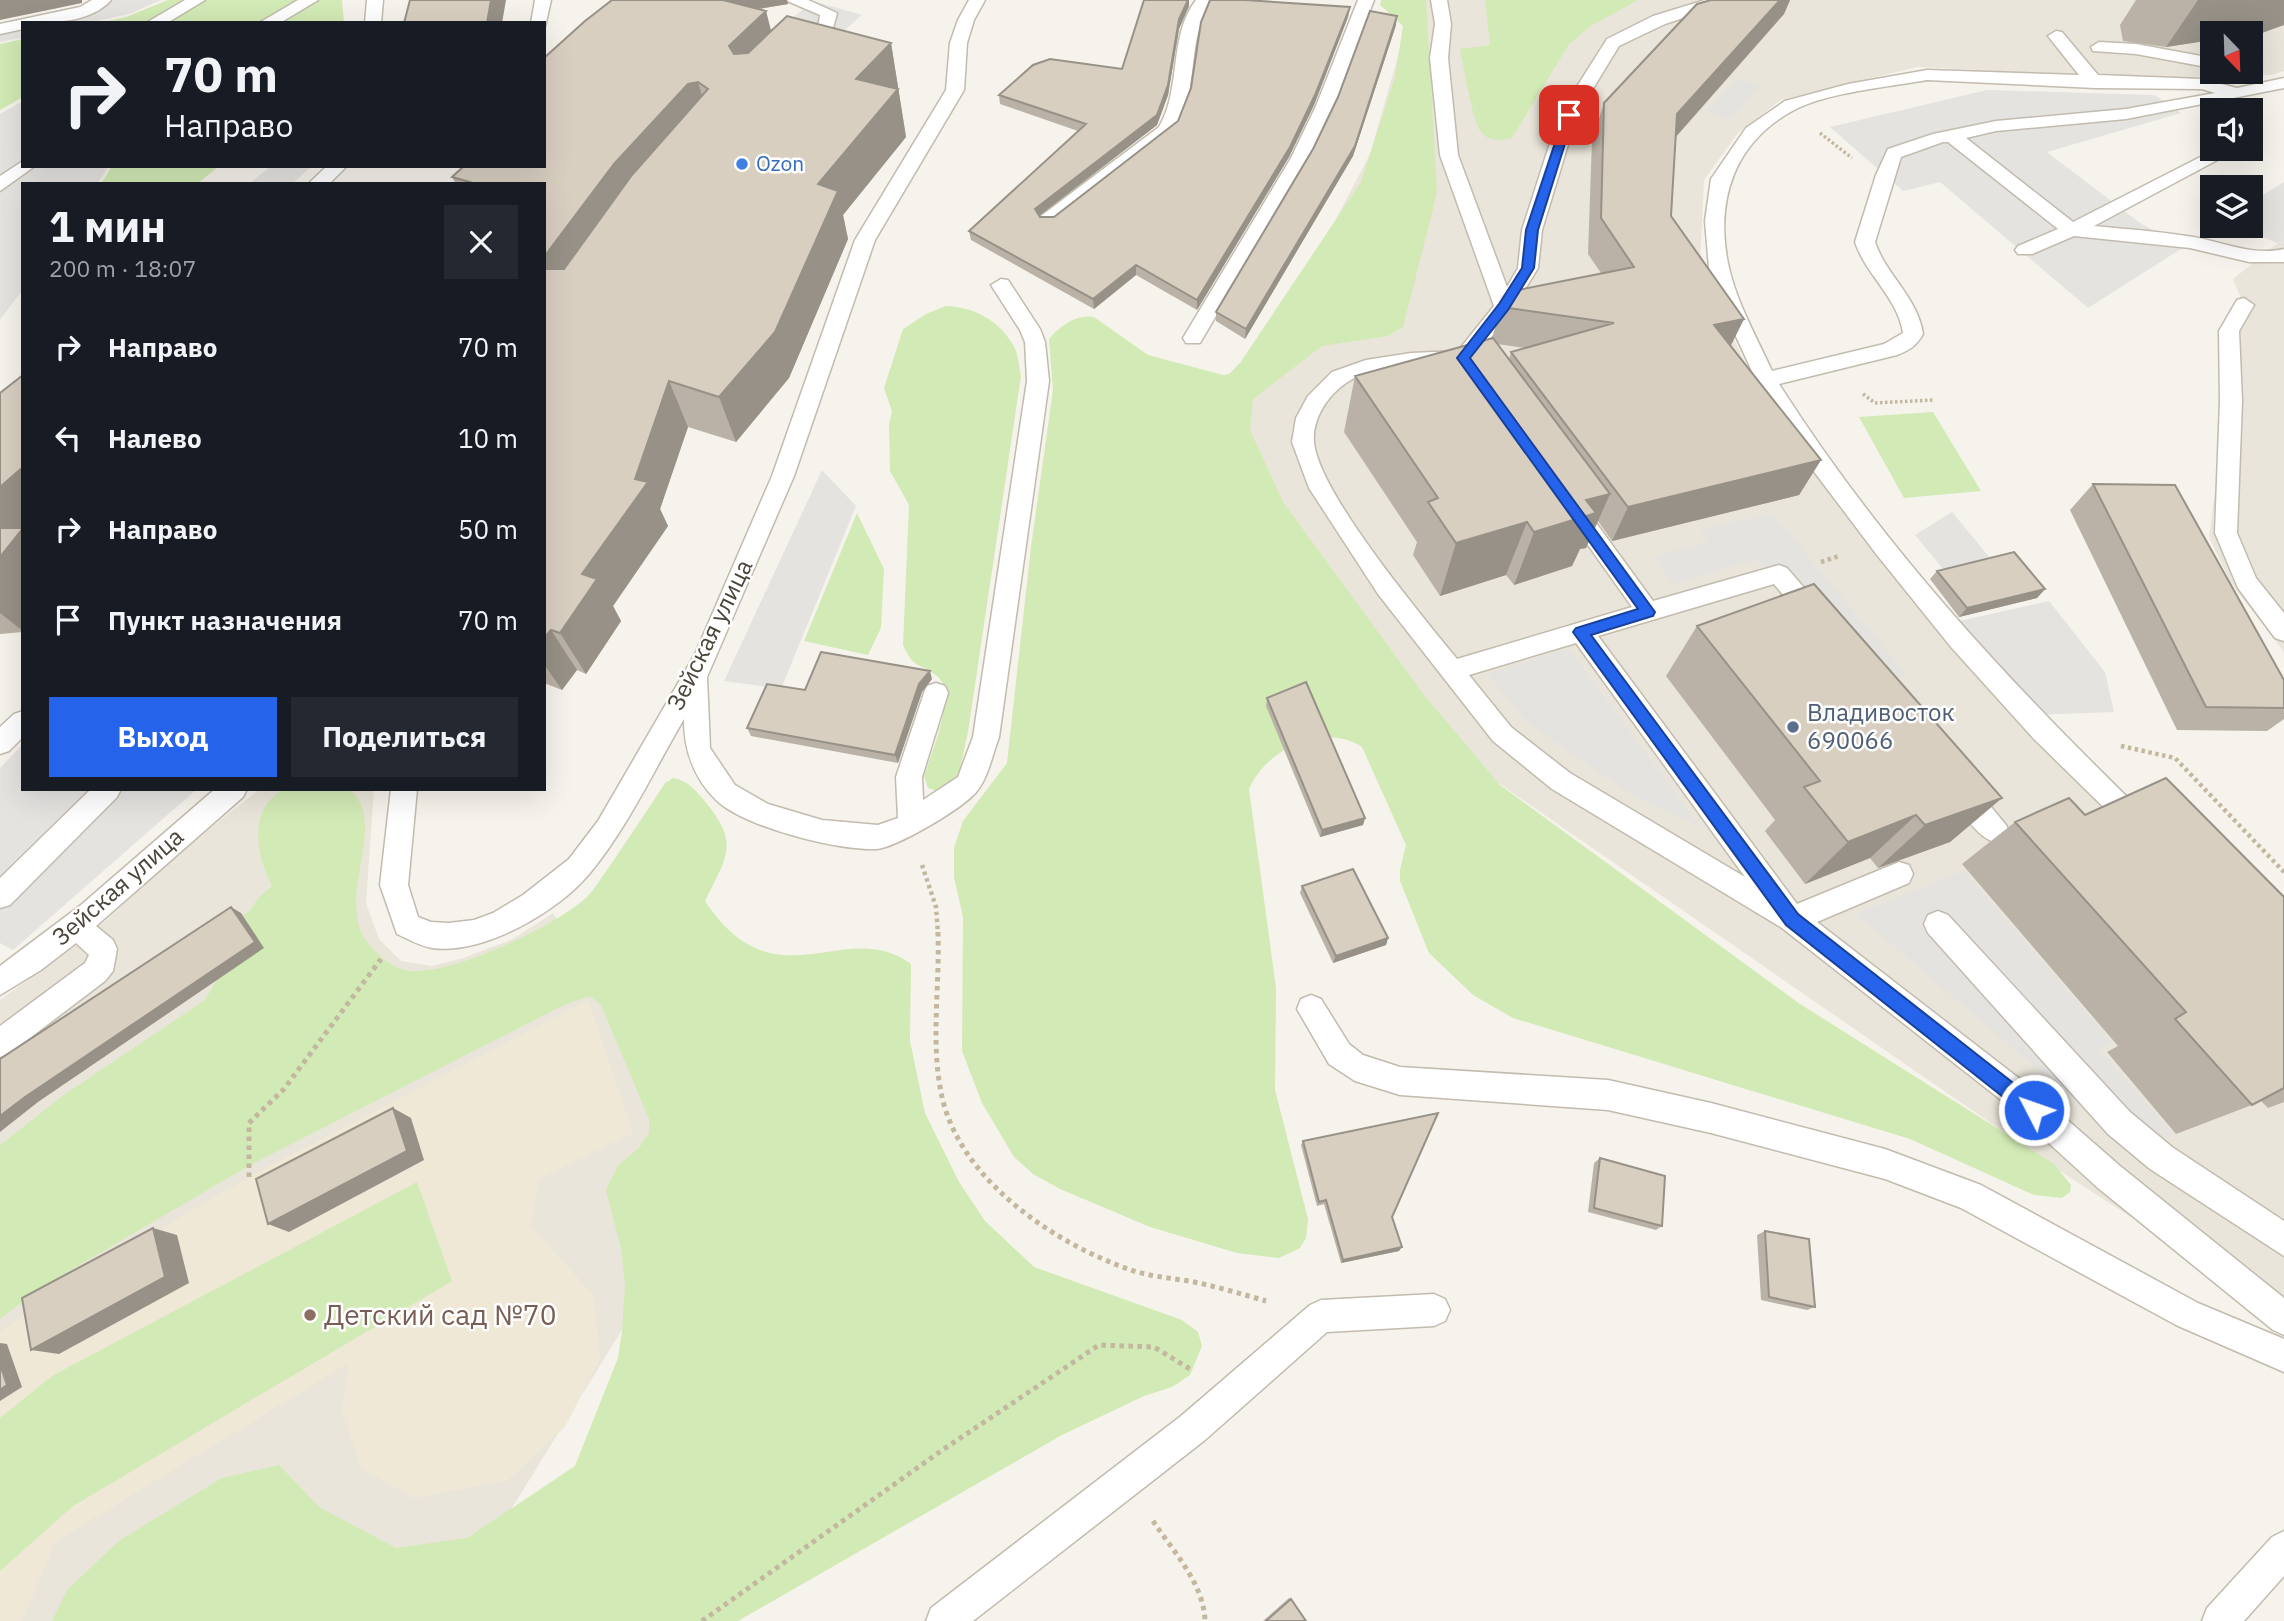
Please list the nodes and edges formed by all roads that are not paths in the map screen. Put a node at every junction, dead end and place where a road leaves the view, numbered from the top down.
1 (103, 0) edge
2 (197, 0) edge
3 (310, 0) edge
4 (375, 0) edge
5 (542, 0) edge
6 (793, 0) edge
7 (977, 0) edge
8 (1204, 0) edge
9 (1366, 0) edge
10 (1438, 0) edge
11 (1722, 0) edge
12 (35, 21) edge
13 (158, 21) edge
14 (271, 21) edge
15 (373, 21) edge
16 (540, 21) edge
17 (21, 24) edge
18 (0, 29) edge
19 (2056, 36) dead end
20 (2099, 47) dead end
21 (2200, 61) edge
22 (782, 66) edge
23 (2263, 78) edge
24 (2095, 83) junction
25 (2281, 84) edge
26 (2232, 98) edge
27 (2249, 98) edge
28 (2200, 106) edge
29 (1951, 135) junction
30 (2206, 161) edge
31 (23, 168) edge
32 (336, 168) edge
33 (319, 182) edge
34 (0, 184) edge
35 (1048, 220) edge
36 (2072, 230) junction
37 (2025, 250) dead end
38 (2284, 255) edge
39 (1001, 285) dead end
40 (2244, 305) dead end
41 (1504, 307) junction
42 (1193, 338) dead end
43 (1464, 358) junction
44 (1480, 380) edge
45 (1766, 380) junction
46 (1560, 491) edge
47 (1648, 612) junction
48 (2284, 631) edge
49 (1581, 632) junction
50 (1832, 636) edge
51 (1449, 671) junction
52 (695, 675) junction
53 (936, 693) dead end
54 (21, 723) edge
55 (0, 743) edge
56 (1945, 770) edge
57 (106, 791) edge
58 (232, 791) edge
59 (404, 791) edge
60 (911, 822) junction
61 (1997, 832) edge
62 (2154, 840) edge
63 (1899, 874) edge
64 (0, 896) edge
65 (1792, 919) junction
66 (1938, 924) dead end
67 (77, 928) junction
68 (0, 982) edge
69 (1311, 1009) dead end
70 (0, 1043) edge
71 (2284, 1240) edge
72 (1434, 1310) dead end
73 (2284, 1319) edge
74 (2284, 1356) edge
75 (2284, 1549) edge
76 (944, 1621) edge
77 (2220, 1621) edge

1 - 12 lane
2 - 13 lane
3 - 14 lane
4 - 15 lane
5 - 16 lane
6 - 22 lane
7 - 52 lane, Зейская улица
8 - 35 lane
9 - 42 lane
10 - 41 lane
11 - 41 lane
17 - 18 lane
19 - 24 lane
20 - 21 lane
23 - 25 lane
24 - 26 lane
24 - 45 lane
25 - 27 lane
28 - 29 lane
29 - 36 lane
29 - 45 lane
30 - 36 lane
31 - 34 lane
32 - 33 lane
36 - 37 lane
36 - 38 lane
39 - 60 lane
40 - 48 lane
41 - 43 lane
43 - 44 lane
43 - 51 lane
45 - 62 lane
46 - 47 lane
47 - 49 lane
47 - 50 lane
49 - 51 lane
49 - 65 lane
51 - 65 lane
52 - 59 lane, Зейская улица
52 - 60 lane
53 - 60 lane
54 - 55 lane
56 - 61 lane
57 - 64 lane
58 - 67 lane, Зейская улица
63 - 65 lane
65 - 73 lane
66 - 71 lane
67 - 68 lane, Зейская улица
67 - 70 lane
69 - 74 lane
72 - 76 lane
75 - 77 lane

